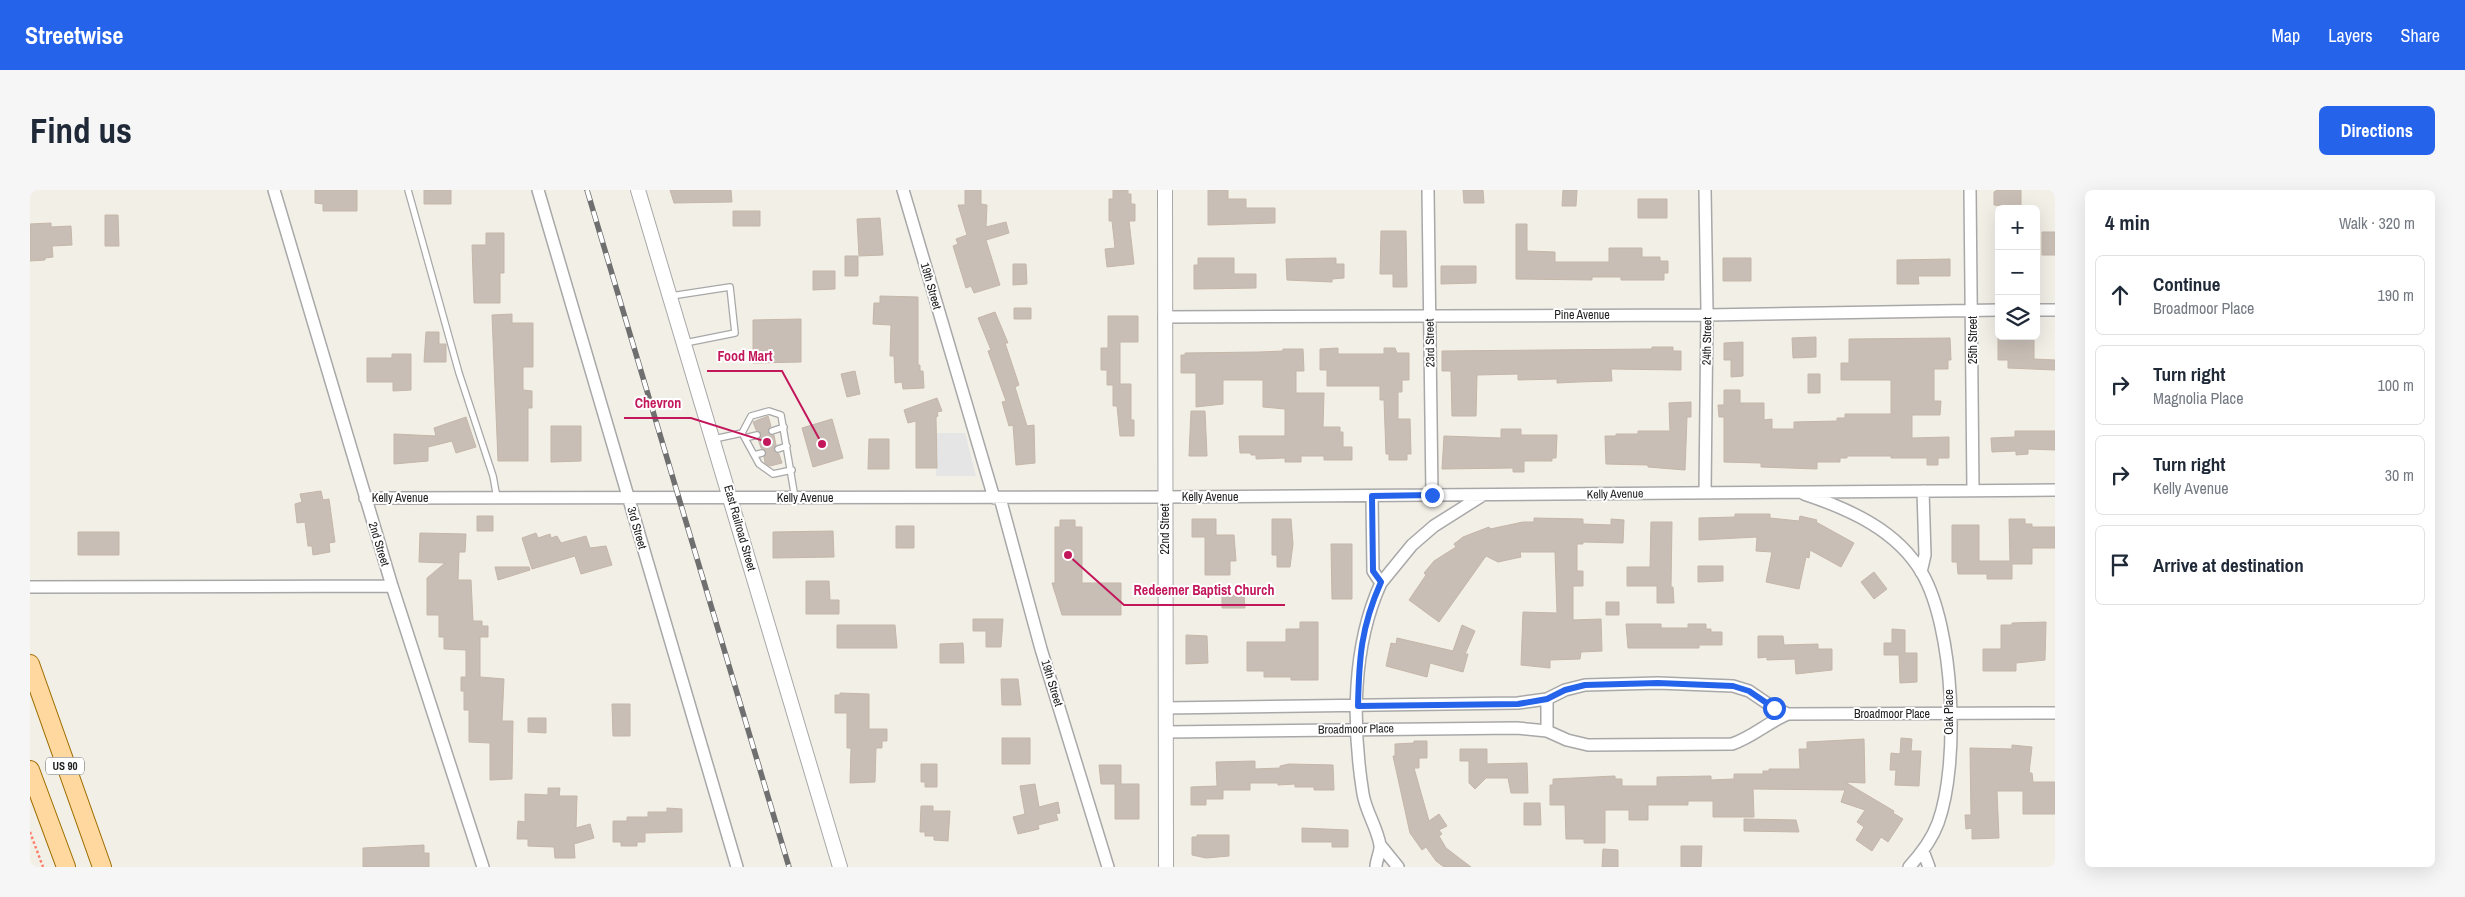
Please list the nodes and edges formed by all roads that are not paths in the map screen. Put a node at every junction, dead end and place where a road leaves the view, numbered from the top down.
1 (274, 190) edge
2 (408, 190) edge
3 (538, 190) edge
4 (638, 190) edge
5 (903, 190) edge
6 (1165, 190) edge
7 (1428, 190) edge
8 (1705, 190) edge
9 (1970, 190) edge
10 (670, 296) junction
11 (1972, 310) junction
12 (1995, 310) edge
13 (2040, 310) edge
14 (2055, 310) edge
15 (1707, 314) junction
16 (1430, 316) junction
17 (1164, 318) junction
18 (685, 343) junction
19 (784, 427) junction
20 (772, 431) dead end
21 (757, 435) dead end
22 (743, 436) junction
23 (714, 439) junction
24 (787, 446) junction
25 (778, 449) dead end
26 (762, 453) dead end
27 (754, 455) junction
28 (792, 470) junction
29 (1973, 490) junction
30 (2055, 490) edge
31 (1794, 491) junction
32 (1923, 491) junction
33 (1705, 493) junction
34 (1432, 495) junction
35 (1484, 495) junction
36 (1372, 496) junction
37 (1165, 497) junction
38 (365, 498) junction
39 (496, 498) junction
40 (628, 498) junction
41 (730, 498) junction
42 (795, 498) junction
43 (997, 498) junction
44 (1921, 572) junction
45 (1381, 582) junction
46 (392, 586) junction
47 (30, 587) edge
48 (30, 664) edge
49 (1547, 699) junction
50 (1358, 706) junction
51 (1165, 708) junction
52 (2055, 713) edge
53 (1788, 714) junction
54 (1949, 714) junction
55 (1358, 729) junction
56 (1547, 731) junction
57 (1166, 732) junction
58 (30, 770) edge
59 (1381, 846) junction
60 (1923, 851) junction
61 (66, 867) edge
62 (102, 867) edge
63 (483, 867) edge
64 (737, 867) edge
65 (840, 867) edge
66 (1108, 867) edge
67 (1166, 867) edge
68 (1376, 867) edge
69 (1398, 867) edge
70 (1909, 867) edge
71 (1929, 867) edge

1 - 38 street, 2nd Street
2 - 39 lane
3 - 40 street, 3rd Street
4 - 10 street, East Railroad Street
5 - 43 street, 19th Street
6 - 17 street, 22nd Street
7 - 16 street, 23rd Street
8 - 15 street, 24th Street
9 - 11 street, 25th Street
10 - 18 street, East Railroad Street
10 - 18 lane
11 - 12 street, Pine Avenue
11 - 15 street, Pine Avenue
11 - 29 street, 25th Street
13 - 14 street
15 - 16 street, Pine Avenue
15 - 33 street, 24th Street
16 - 17 street, Pine Avenue
16 - 34 street, 23rd Street
17 - 37 street, 22nd Street
18 - 23 street, East Railroad Street
19 - 20 lane
19 - 22 lane
19 - 24 lane
21 - 22 lane
22 - 23 lane
22 - 27 lane
23 - 41 street, East Railroad Street
24 - 25 lane
24 - 28 lane
26 - 27 lane
27 - 28 lane
28 - 42 lane
29 - 30 street, Kelly Avenue
29 - 32 street, Kelly Avenue
31 - 32 street, Kelly Avenue
31 - 33 street, Kelly Avenue
31 - 44 street, Oak Place
32 - 44 street, Oak Place
33 - 35 street, Kelly Avenue
34 - 35 street, Kelly Avenue
34 - 36 street, Kelly Avenue
35 - 45 street
36 - 37 street, Kelly Avenue
36 - 45 street
37 - 43 street, Kelly Avenue
37 - 51 street, 22nd Street
38 - 39 street, Kelly Avenue
38 - 46 street, 2nd Street
39 - 40 street, Kelly Avenue
40 - 41 street, Kelly Avenue
40 - 64 street, 3rd Street
41 - 42 street, Kelly Avenue
41 - 65 street, East Railroad Street
42 - 43 street, Kelly Avenue
43 - 66 street, 19th Street
44 - 54 street, Oak Place
45 - 50 street
46 - 47 street
46 - 63 street, 2nd Street
48 - 62 main road, US 90
49 - 50 street, Broadmoor Place
49 - 53 street, Broadmoor Place
49 - 56 street
50 - 51 street, Broadmoor Place
50 - 55 street
51 - 57 street, 22nd Street
52 - 54 street, Broadmoor Place
53 - 54 street, Broadmoor Place
53 - 56 street, Broadmoor Place
54 - 60 street, Oak Place
55 - 56 street, Broadmoor Place
55 - 57 street, Broadmoor Place
55 - 59 street
57 - 67 street, 22nd Street
58 - 61 main road, US 90
59 - 68 street
59 - 69 street
60 - 70 street, Oak Place
60 - 71 street

